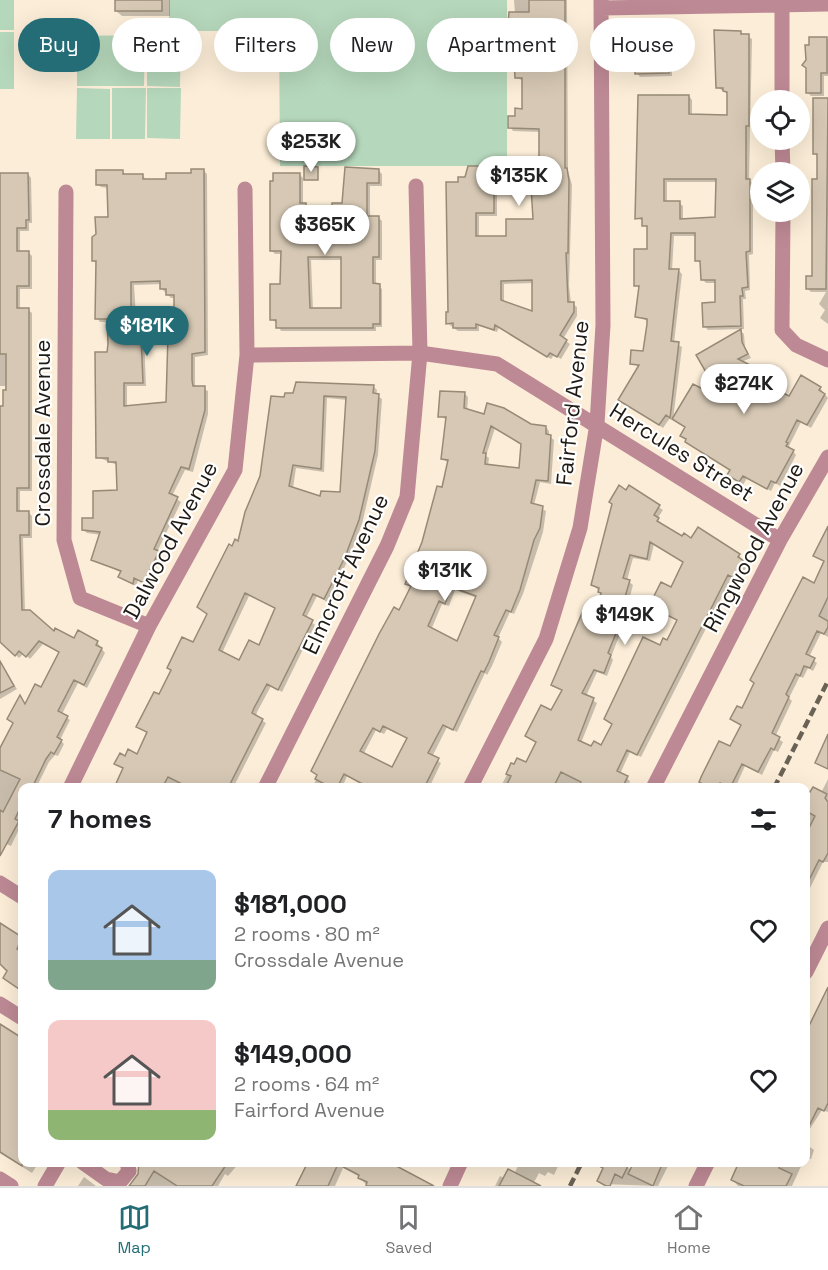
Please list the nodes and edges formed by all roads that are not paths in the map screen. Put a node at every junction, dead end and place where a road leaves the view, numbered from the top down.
1 (601, 4) edge
2 (828, 4) edge
3 (782, 6) junction
4 (782, 90) edge
5 (416, 186) dead end
6 (245, 189) dead end
7 (66, 192) dead end
8 (783, 222) edge
9 (420, 352) junction
10 (248, 355) junction
11 (828, 360) edge
12 (597, 424) junction
13 (828, 457) edge
14 (780, 540) junction
15 (149, 626) junction
16 (72, 783) edge
17 (268, 783) edge
18 (473, 783) edge
19 (656, 783) edge
20 (0, 883) edge
21 (18, 890) edge
22 (828, 928) edge
23 (810, 964) edge
24 (0, 1004) edge
25 (18, 1015) edge
26 (56, 1167) edge
27 (89, 1167) edge
28 (128, 1167) edge
29 (459, 1167) edge
30 (706, 1167) edge
31 (0, 1179) edge
32 (11, 1186) edge
33 (45, 1186) edge
34 (450, 1186) edge
35 (696, 1186) edge

1 - 3 street
1 - 12 street, Fairford Avenue
2 - 3 street
3 - 4 street
5 - 9 street, Elmcroft Avenue
6 - 10 street, Dalwood Avenue
7 - 15 street, Crossdale Avenue
8 - 11 street
9 - 10 street, Hercules Street
9 - 12 street, Hercules Street
9 - 17 street, Elmcroft Avenue
10 - 15 street, Dalwood Avenue
12 - 14 street, Hercules Street
12 - 18 street, Fairford Avenue
13 - 14 street, Ringwood Avenue
14 - 19 street, Ringwood Avenue
15 - 16 street, Dalwood Avenue
20 - 21 street
22 - 23 street
24 - 25 street
26 - 33 street
27 - 28 street
29 - 34 street
30 - 35 street
31 - 32 street

